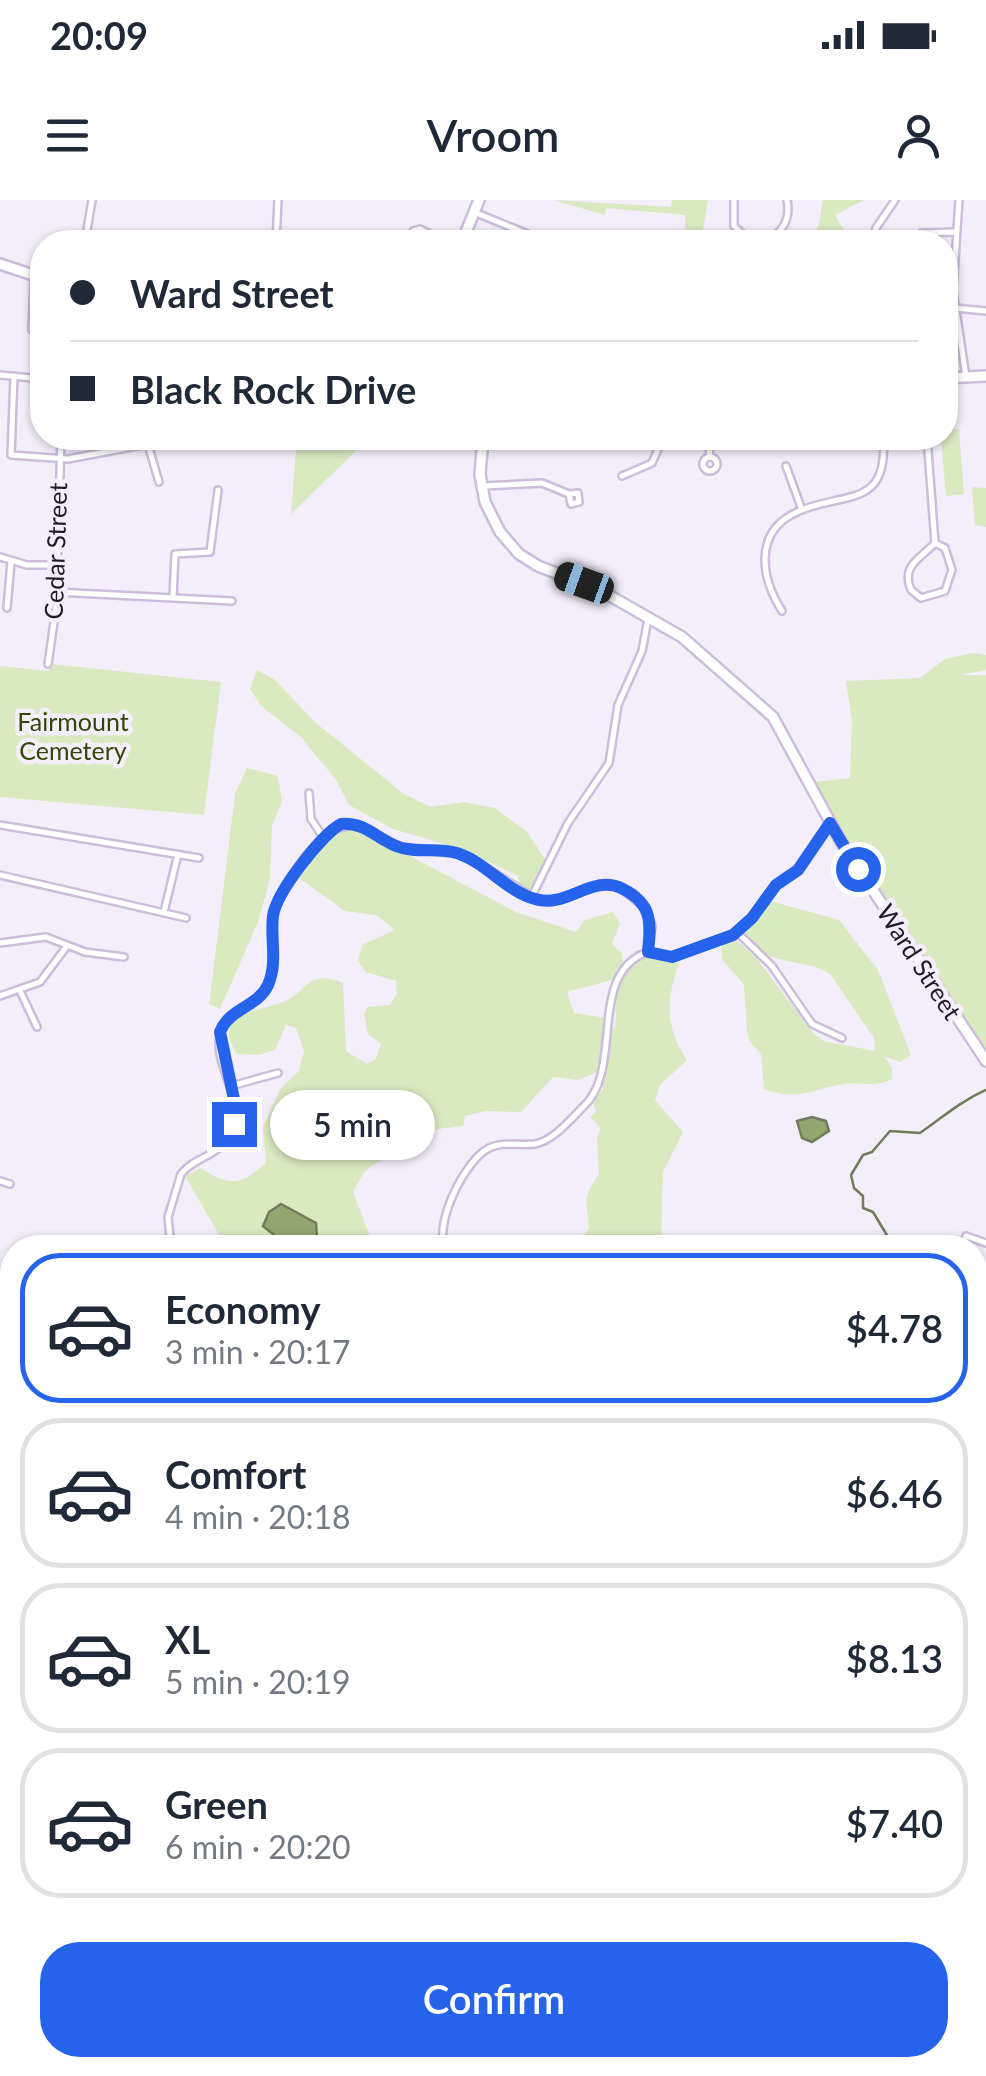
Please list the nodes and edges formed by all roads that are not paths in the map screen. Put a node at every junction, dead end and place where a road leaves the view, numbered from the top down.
1 (92, 200) edge
2 (278, 200) edge
3 (479, 200) edge
4 (734, 200) edge
5 (787, 200) edge
6 (959, 200) edge
7 (894, 201) edge
8 (474, 212) junction
9 (87, 230) edge
10 (277, 230) edge
11 (467, 230) edge
12 (520, 230) edge
13 (737, 230) edge
14 (779, 230) edge
15 (875, 230) edge
16 (956, 230) edge
17 (0, 264) edge
18 (30, 274) edge
19 (958, 308) edge
20 (986, 311) edge
21 (958, 327) edge
22 (0, 375) edge
23 (14, 376) junction
24 (986, 376) edge
25 (958, 377) edge
26 (966, 377) junction
27 (30, 378) edge
28 (59, 450) edge
29 (105, 450) edge
30 (150, 450) edge
31 (482, 450) edge
32 (658, 450) edge
33 (709, 450) edge
34 (883, 450) edge
35 (929, 450) edge
36 (710, 458) dead end
37 (59, 460) junction
38 (786, 466) dead end
39 (622, 476) dead end
40 (159, 482) dead end
41 (481, 486) junction
42 (218, 490) dead end
43 (569, 494) dead end
44 (802, 510) junction
45 (935, 543) junction
46 (0, 557) edge
47 (11, 561) junction
48 (56, 565) junction
49 (56, 592) junction
50 (173, 598) junction
51 (232, 601) dead end
52 (7, 608) dead end
53 (782, 611) dead end
54 (648, 618) junction
55 (48, 664) dead end
56 (309, 793) dead end
57 (0, 826) edge
58 (833, 828) junction
59 (323, 838) junction
60 (818, 838) junction
61 (178, 854) junction
62 (200, 858) dead end
63 (0, 874) edge
64 (531, 898) junction
65 (164, 912) junction
66 (186, 918) dead end
67 (738, 932) junction
68 (0, 943) edge
69 (67, 946) junction
70 (648, 952) junction
71 (124, 958) dead end
72 (20, 992) junction
73 (0, 996) edge
74 (37, 1027) dead end
75 (842, 1038) dead end
76 (986, 1061) edge
77 (278, 1074) dead end
78 (231, 1086) junction
79 (0, 1181) edge
80 (10, 1184) dead end
81 (169, 1235) edge
82 (444, 1235) edge

1 - 9 street
2 - 10 street
3 - 8 street
4 - 13 street
5 - 14 street
6 - 16 street
7 - 15 street
8 - 11 street
8 - 12 street
17 - 18 street
19 - 20 street
21 - 26 street
22 - 23 street
23 - 27 street
23 - 37 street
24 - 26 street
25 - 26 street
28 - 37 street, Cedar Street
29 - 37 street
30 - 40 street
31 - 41 street, Ward Street
32 - 39 street
33 - 36 street
34 - 44 street
35 - 45 street
37 - 48 street, Cedar Street
38 - 44 street
41 - 43 street
41 - 54 street, Ward Street
42 - 50 street
44 - 53 street
45 - 45 street
46 - 47 street
47 - 48 street
47 - 52 street
48 - 49 street, Cedar Street
49 - 50 street
49 - 55 street, Cedar Street
50 - 51 street
54 - 58 street, Ward Street
54 - 64 street
56 - 59 street
57 - 61 street
58 - 60 street
58 - 60 street
58 - 76 street, Ward Street
59 - 64 street
59 - 78 street
60 - 67 street
61 - 62 street
61 - 65 street
63 - 65 street
64 - 70 street
65 - 66 street
67 - 70 street
67 - 75 street
68 - 69 street
69 - 71 street
69 - 72 street
70 - 82 street
72 - 73 street
72 - 74 street
77 - 78 street
78 - 81 street
79 - 80 street

